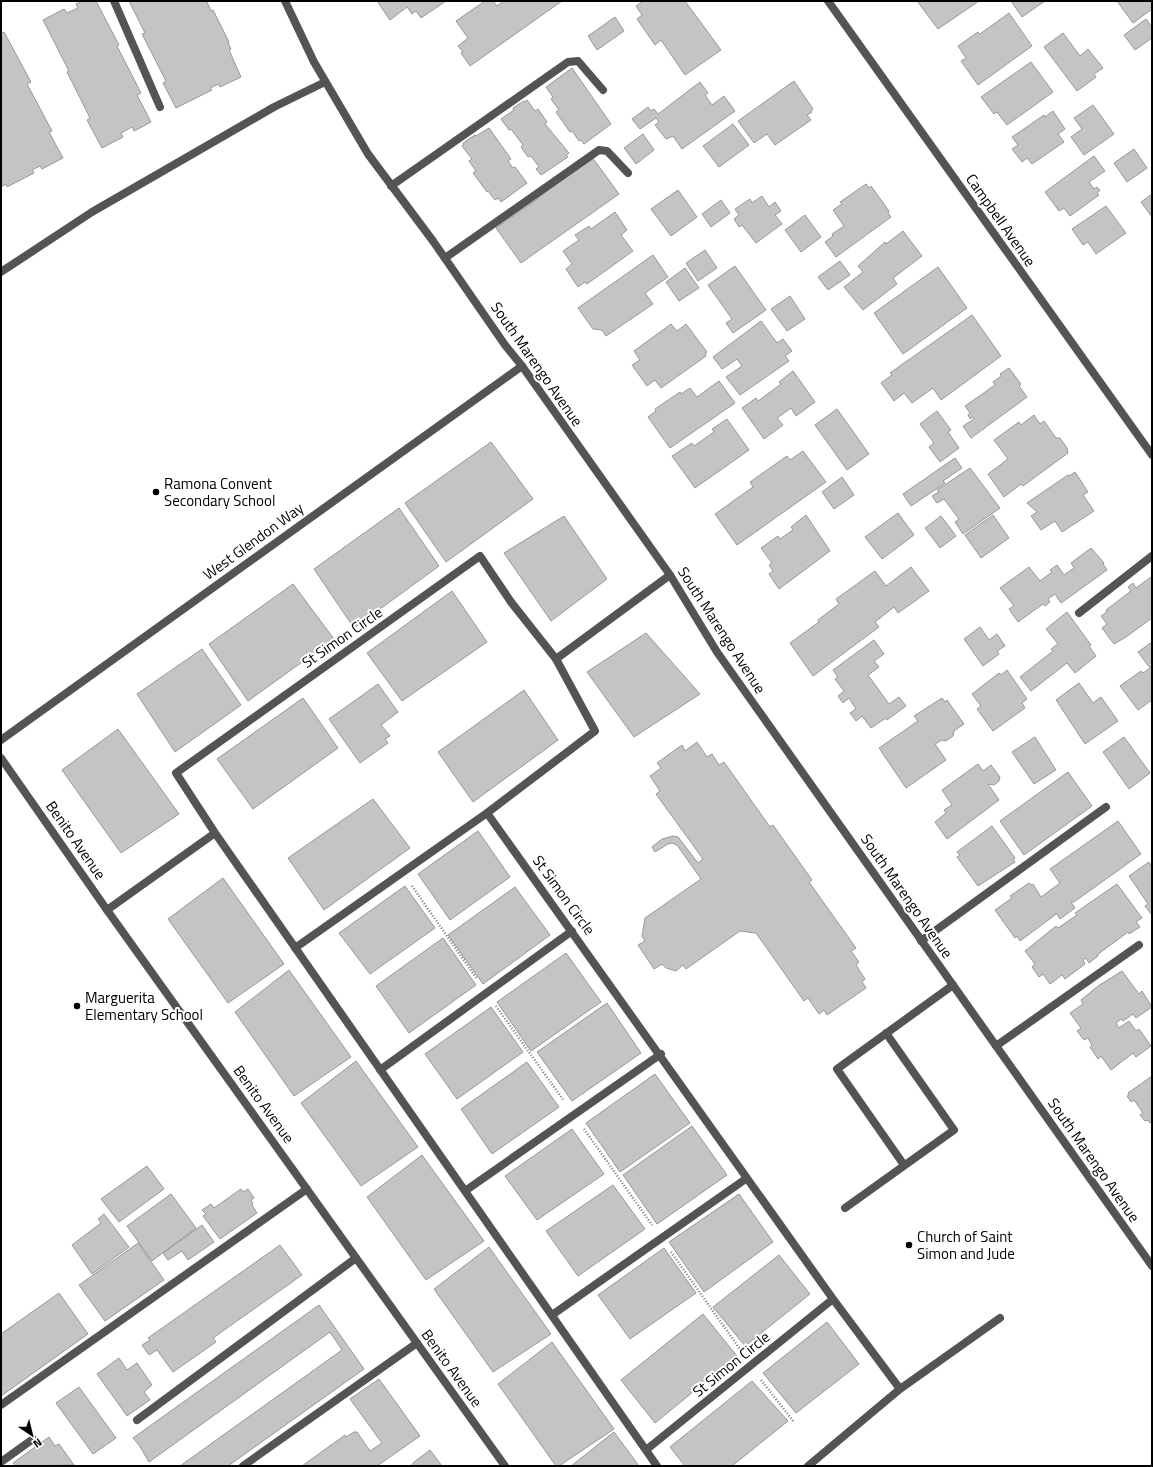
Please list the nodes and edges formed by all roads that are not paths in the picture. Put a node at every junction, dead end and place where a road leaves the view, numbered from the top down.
1 (114, 1) edge
2 (285, 1) edge
3 (828, 1) edge
4 (325, 82) junction
5 (603, 90) dead end
6 (160, 107) dead end
7 (628, 173) dead end
8 (391, 186) junction
9 (445, 258) junction
10 (1, 272) edge
11 (522, 366) junction
12 (1152, 455) edge
13 (1152, 556) edge
14 (670, 575) junction
15 (1079, 614) dead end
16 (556, 659) junction
17 (1, 740) edge
18 (1, 758) edge
19 (1106, 807) dead end
20 (487, 812) junction
21 (215, 833) junction
22 (107, 910) junction
23 (572, 931) junction
24 (921, 941) junction
25 (1139, 945) dead end
26 (295, 948) junction
27 (953, 986) junction
28 (886, 1033) junction
29 (996, 1046) junction
30 (661, 1054) junction
31 (380, 1070) junction
32 (904, 1165) junction
33 (747, 1178) junction
34 (307, 1189) junction
35 (465, 1191) junction
36 (845, 1208) dead end
37 (356, 1258) junction
38 (1152, 1266) edge
39 (834, 1299) junction
40 (552, 1315) junction
41 (1000, 1318) dead end
42 (417, 1343) junction
43 (900, 1389) junction
44 (1, 1405) edge
45 (137, 1420) dead end
46 (33, 1439) dead end
47 (646, 1450) junction
48 (1, 1462) edge
49 (243, 1466) edge
50 (505, 1466) edge
51 (657, 1466) edge
52 (808, 1466) edge

1 - 6 street
2 - 4 street, South Marengo Avenue
3 - 12 street, Campbell Avenue
4 - 8 street, South Marengo Avenue
4 - 10 street
5 - 8 street
7 - 9 street
8 - 9 street, South Marengo Avenue
9 - 11 street, South Marengo Avenue
11 - 14 street, South Marengo Avenue
11 - 17 street, West Glendon Way
13 - 15 street
14 - 16 street
14 - 24 street, South Marengo Avenue
16 - 20 street, St Simon Circle
16 - 21 street, St Simon Circle
18 - 22 street, Benito Avenue
19 - 24 street
20 - 23 street, St Simon Circle
20 - 26 street
21 - 22 street
21 - 26 street, St Simon Circle
22 - 34 street, Benito Avenue
23 - 30 street, St Simon Circle
23 - 31 street
24 - 27 street, South Marengo Avenue
25 - 29 street
26 - 31 street, St Simon Circle
27 - 28 street
27 - 29 street, South Marengo Avenue
28 - 32 street
28 - 32 street
29 - 38 street, South Marengo Avenue
30 - 33 street, St Simon Circle
30 - 35 street
31 - 35 street, St Simon Circle
32 - 36 street
33 - 39 street, St Simon Circle
33 - 40 street
34 - 37 street, Benito Avenue
34 - 44 street
35 - 40 street, St Simon Circle
37 - 42 street, Benito Avenue
37 - 45 street
39 - 43 street, St Simon Circle
39 - 47 street, St Simon Circle
40 - 47 street, St Simon Circle
41 - 43 street
42 - 49 street
42 - 50 street, Benito Avenue
43 - 52 street
46 - 48 street
47 - 51 street, St Simon Circle

